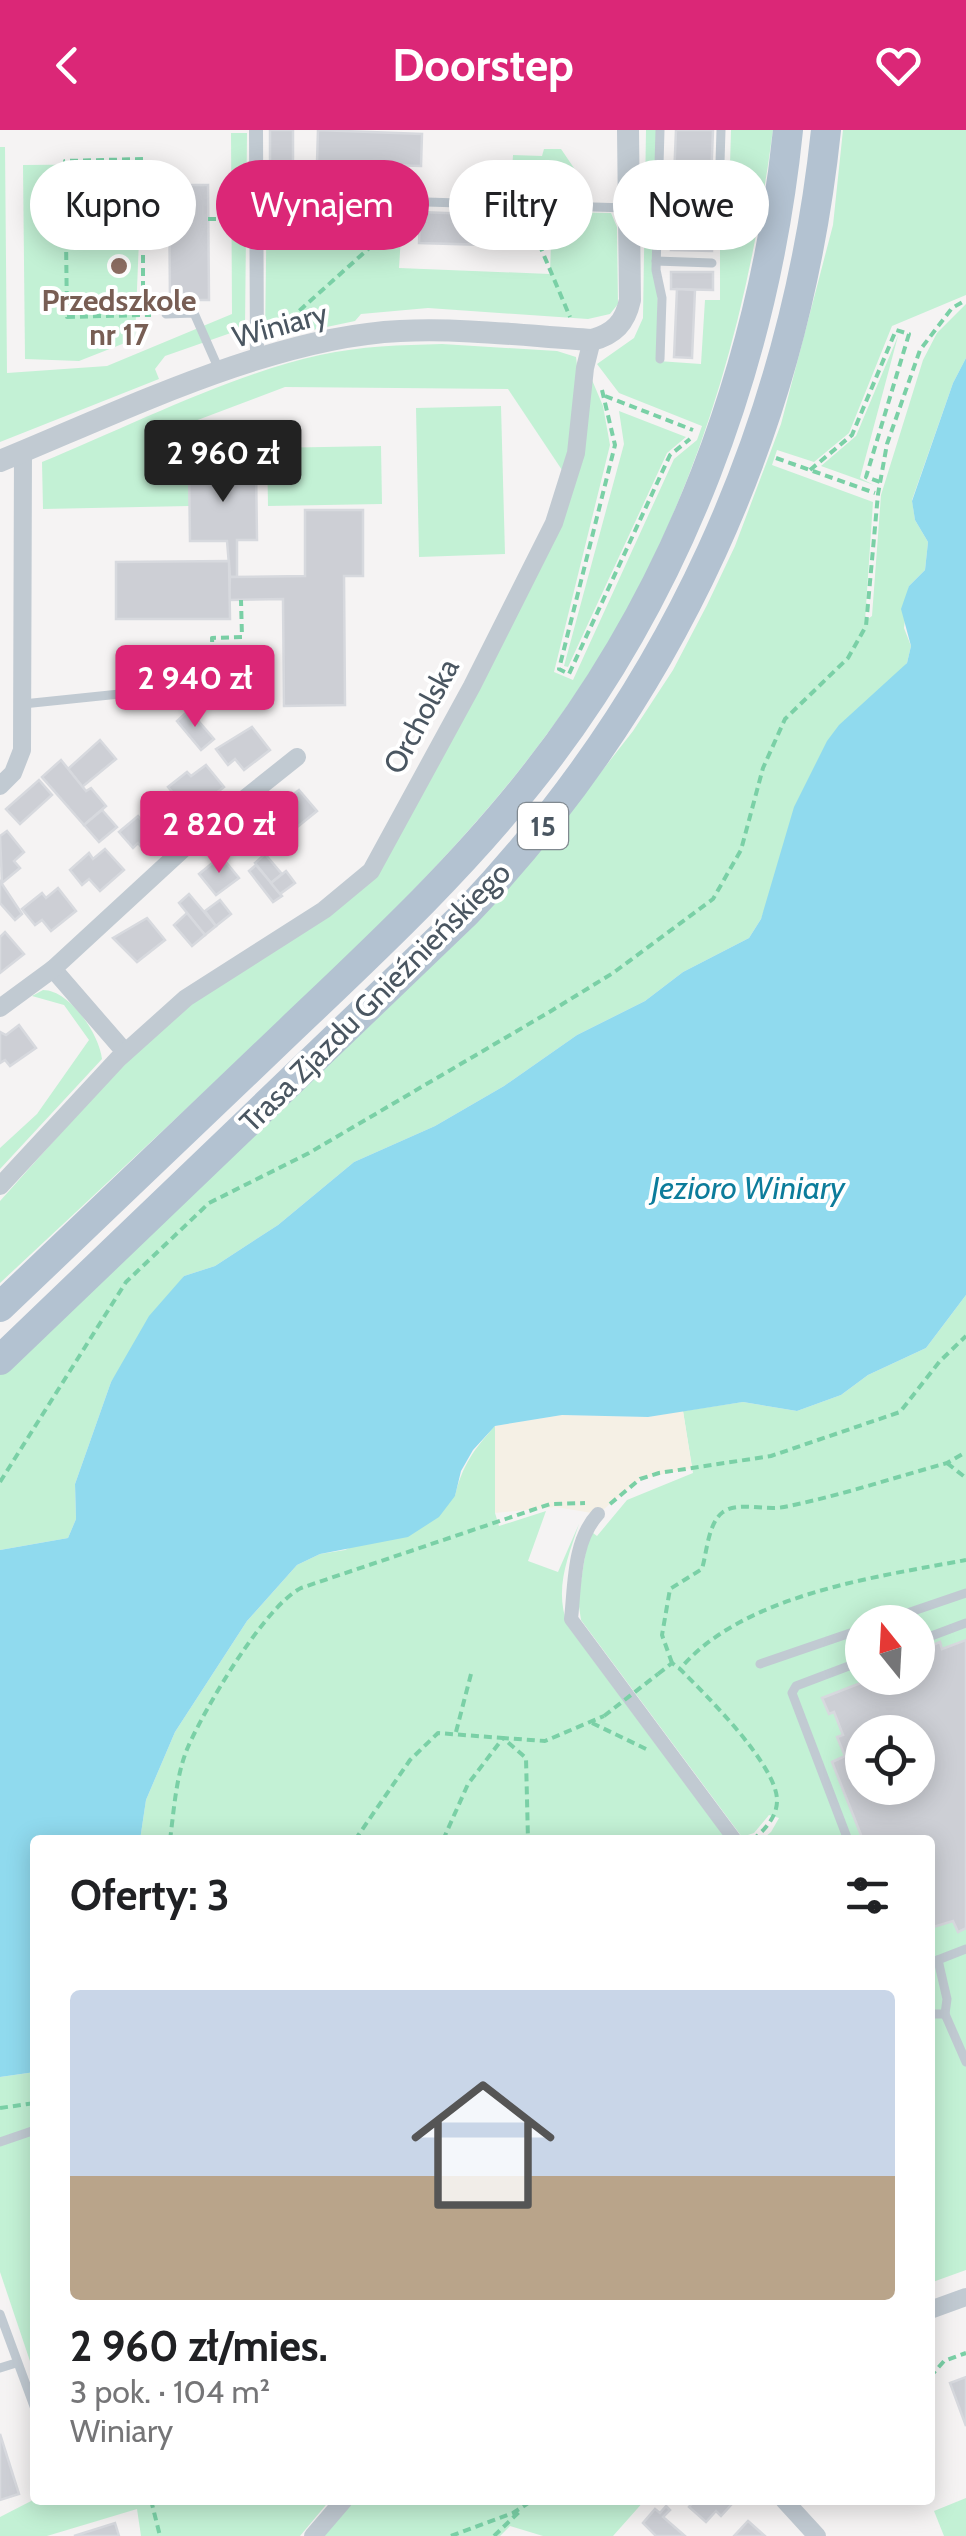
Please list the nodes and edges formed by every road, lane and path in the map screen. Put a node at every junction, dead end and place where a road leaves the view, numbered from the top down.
1 (256, 130) edge
2 (628, 130) edge
3 (660, 130) edge
4 (721, 130) edge
5 (788, 130) edge
6 (826, 130) edge
7 (65, 160) edge
8 (143, 160) edge
9 (256, 160) edge
10 (628, 160) edge
11 (720, 160) edge
12 (208, 219) dead end
13 (216, 219) edge
14 (66, 250) edge
15 (142, 250) edge
16 (256, 250) edge
17 (371, 250) edge
18 (544, 250) edge
19 (628, 250) edge
20 (656, 261) junction
21 (712, 262) dead end
22 (966, 300) edge
23 (166, 314) joint
24 (143, 315) junction
25 (257, 335) junction
26 (586, 340) junction
27 (660, 360) dead end
28 (257, 362) junction
29 (221, 373) junction
30 (598, 383) dead end
31 (605, 396) junction
32 (24, 451) junction
33 (776, 458) dead end
34 (0, 461) edge
35 (810, 470) junction
36 (880, 482) junction
37 (878, 494) junction
38 (241, 600) dead end
39 (215, 681) joint
40 (23, 704) junction
41 (297, 757) dead end
42 (0, 786) edge
43 (53, 969) junction
44 (0, 1008) edge
45 (126, 1052) junction
46 (0, 1186) edge
47 (0, 1308) edge
48 (966, 1336) edge
49 (0, 1360) edge
50 (966, 1452) edge
51 (948, 1463) junction
52 (966, 1478) edge
53 (0, 1482) edge
54 (598, 1514) junction
55 (966, 1594) edge
56 (933, 1605) edge
57 (966, 1622) edge
58 (935, 1634) edge
59 (845, 1635) edge
60 (672, 1663) junction
61 (760, 1664) dead end
62 (845, 1667) edge
63 (680, 1669) dead end
64 (471, 1674) dead end
65 (592, 1723) junction
66 (456, 1734) junction
67 (504, 1738) junction
68 (645, 1749) dead end
69 (171, 1835) edge
70 (358, 1835) edge
71 (445, 1835) edge
72 (528, 1835) edge
73 (731, 1835) edge
74 (846, 1835) edge
75 (966, 1950) edge
76 (935, 1961) edge
77 (935, 1964) edge
78 (935, 2014) edge
79 (946, 2014) junction
80 (966, 2062) edge
81 (30, 2104) edge
82 (0, 2108) edge
83 (30, 2132) edge
84 (0, 2142) edge
85 (966, 2297) edge
86 (935, 2308) edge
87 (0, 2314) edge
88 (966, 2353) edge
89 (16, 2363) junction
90 (0, 2368) edge
91 (935, 2371) edge
92 (30, 2398) edge
93 (152, 2505) edge
94 (340, 2505) edge
95 (526, 2505) edge
96 (527, 2505) edge
97 (789, 2505) edge
98 (160, 2536) edge
99 (313, 2536) edge
100 (452, 2536) edge
101 (494, 2536) edge
102 (817, 2536) edge

1 - 9 street
2 - 10 street
3 - 20 lane
4 - 11 lane
5 - 47 main road, Trasa Zjazdu Gnieźnieńskiego / 15
6 - 49 main road, Trasa Zjazdu Gnieźnieńskiego / 15
7 - 8 path
12 - 13 path
14 - 24 path
15 - 24 path
16 - 25 street
17 - 25 path
18 - 26 path
19 - 26 street
20 - 21 lane
20 - 27 lane
22 - 36 path
23 - 24 path
23 - 29 lane
25 - 28 street
26 - 28 street, Winiary
26 - 45 street, Orcholska
28 - 29 street, Winiary
29 - 32 street, Winiary
30 - 31 path
31 - 31 path
32 - 34 street, Winiary
32 - 40 street
33 - 35 path
35 - 36 path
35 - 37 path
36 - 37 path
37 - 53 path
38 - 39 path
39 - 40 lane
40 - 42 street
41 - 43 street
43 - 44 street
43 - 45 street
45 - 46 street, Orcholska
48 - 54 path
50 - 51 path
51 - 52 path
51 - 60 path
54 - 69 path
54 - 73 street
55 - 56 lane
57 - 58 lane
59 - 61 lane
60 - 63 path
60 - 65 path, bridge
62 - 74 lane
64 - 66 path
65 - 67 path
65 - 68 path
66 - 67 path
66 - 70 path
67 - 71 path
67 - 72 path
75 - 76 lane
77 - 79 lane
78 - 79 lane
79 - 80 lane
81 - 82 path
83 - 84 lane
85 - 86 street
87 - 89 lane
88 - 91 path
89 - 90 lane
89 - 92 lane
93 - 98 path
94 - 99 street
95 - 100 path
96 - 101 path
97 - 102 street

